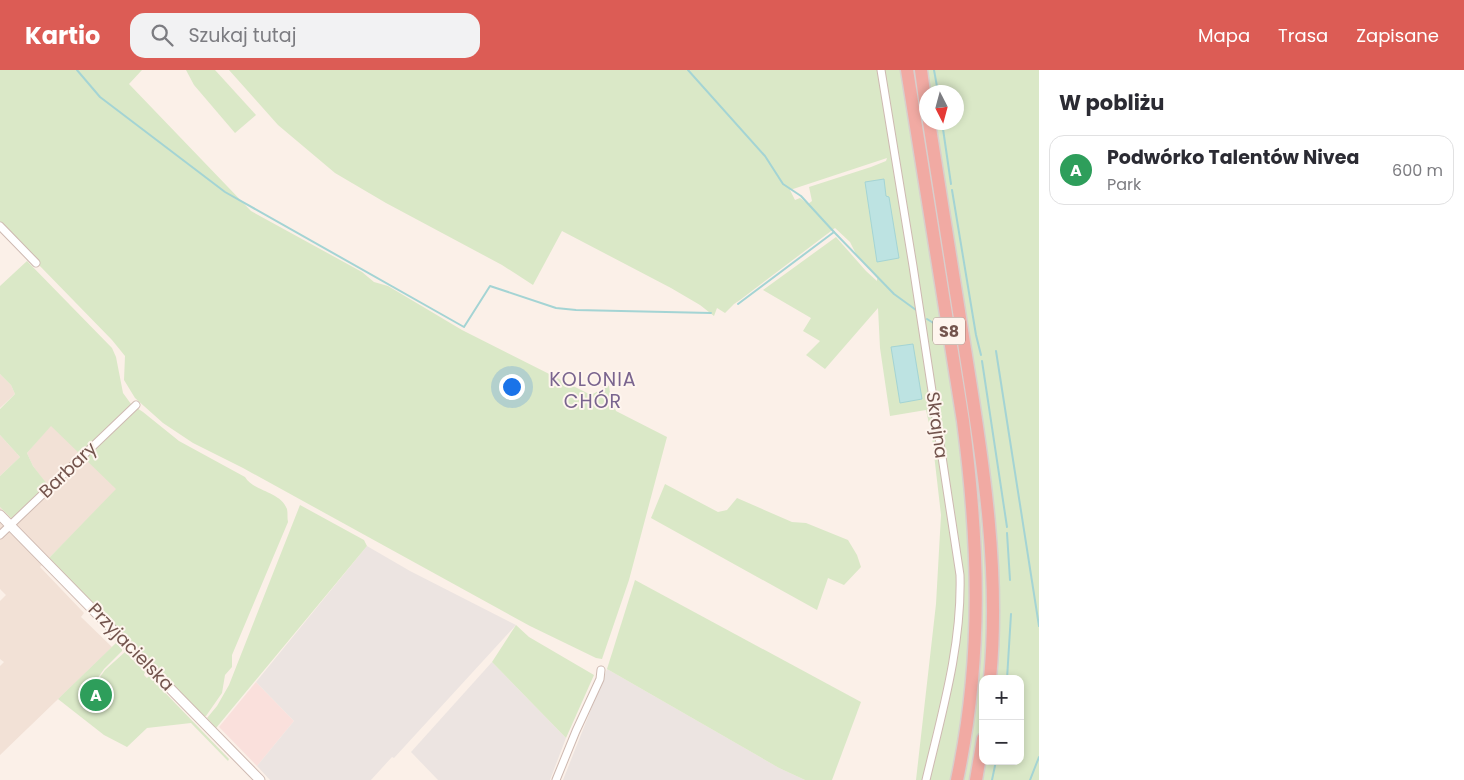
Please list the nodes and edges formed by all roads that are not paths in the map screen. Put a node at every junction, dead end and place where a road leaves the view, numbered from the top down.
1 (881, 70) edge
2 (907, 70) edge
3 (921, 70) edge
4 (923, 85) edge
5 (930, 130) edge
6 (0, 226) edge
7 (36, 263) dead end
8 (136, 405) dead end
9 (0, 515) edge
10 (10, 525) junction
11 (0, 535) edge
12 (601, 670) dead end
13 (990, 675) edge
14 (979, 762) edge
15 (260, 780) edge
16 (556, 780) edge
17 (926, 780) edge
18 (957, 780) edge
19 (976, 780) edge

1 - 17 street, Skrajna
2 - 18 highway, S8
3 - 4 highway
5 - 13 highway, S8
6 - 7 street
8 - 10 street, Barbary
9 - 10 street, Przyjacielska
10 - 11 street, Barbary
10 - 15 street, Przyjacielska
12 - 16 street
14 - 19 highway

